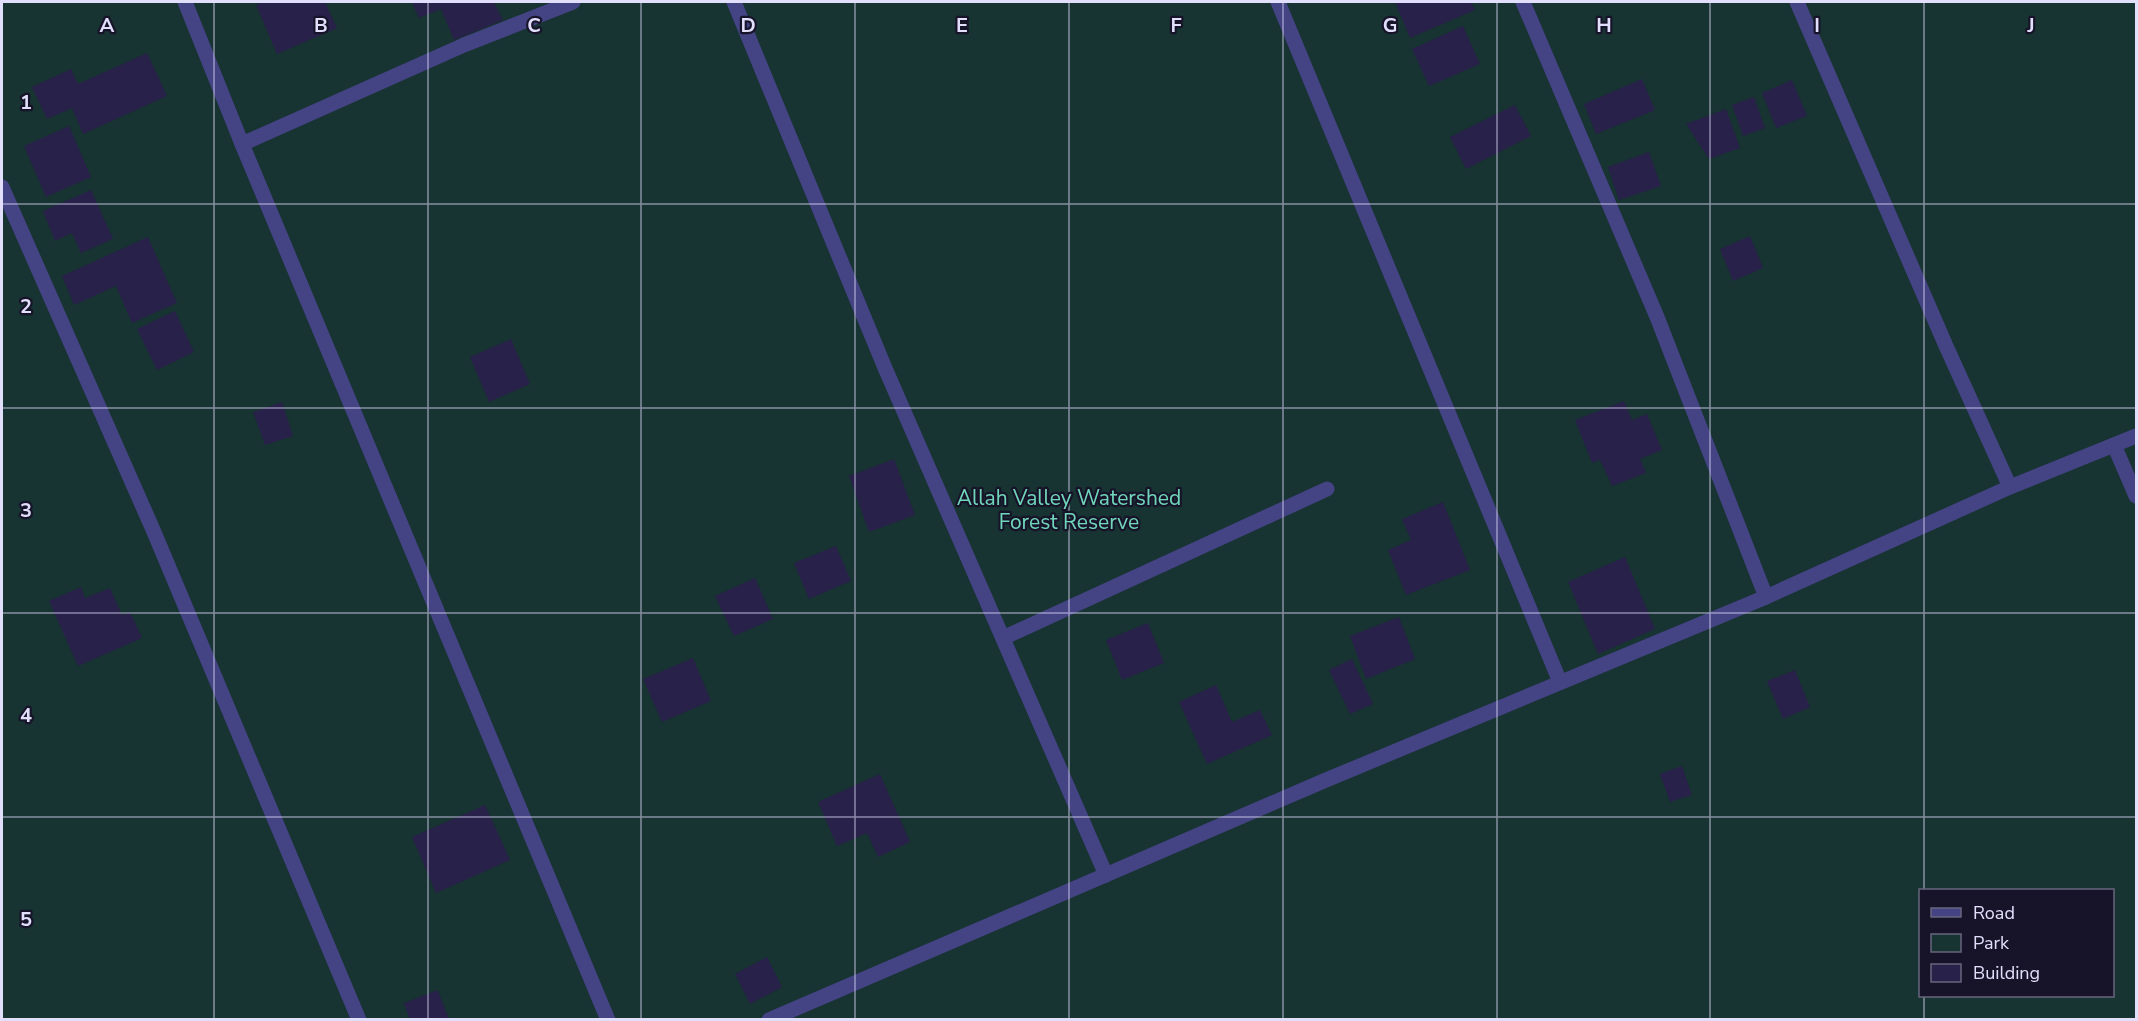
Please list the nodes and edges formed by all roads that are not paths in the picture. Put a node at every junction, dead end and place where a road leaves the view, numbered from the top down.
1 (185, 2) edge
2 (573, 2) edge
3 (734, 2) edge
4 (1278, 2) edge
5 (1523, 2) edge
6 (1797, 2) edge
7 (242, 144) junction
8 (2, 187) edge
9 (2136, 436) edge
10 (2114, 445) junction
11 (2010, 487) junction
12 (1327, 489) dead end
13 (2136, 496) edge
14 (1766, 597) junction
15 (1003, 638) junction
16 (1560, 682) junction
17 (1106, 875) junction
18 (359, 1020) edge
19 (608, 1020) edge
20 (769, 1020) edge

1 - 7 street
2 - 7 street
3 - 15 street
4 - 16 street
5 - 14 street
6 - 11 street
7 - 19 street
8 - 18 street
9 - 10 street
10 - 11 street
10 - 13 street
11 - 14 street
12 - 15 street
14 - 16 street
15 - 17 street
16 - 17 street
17 - 20 street

